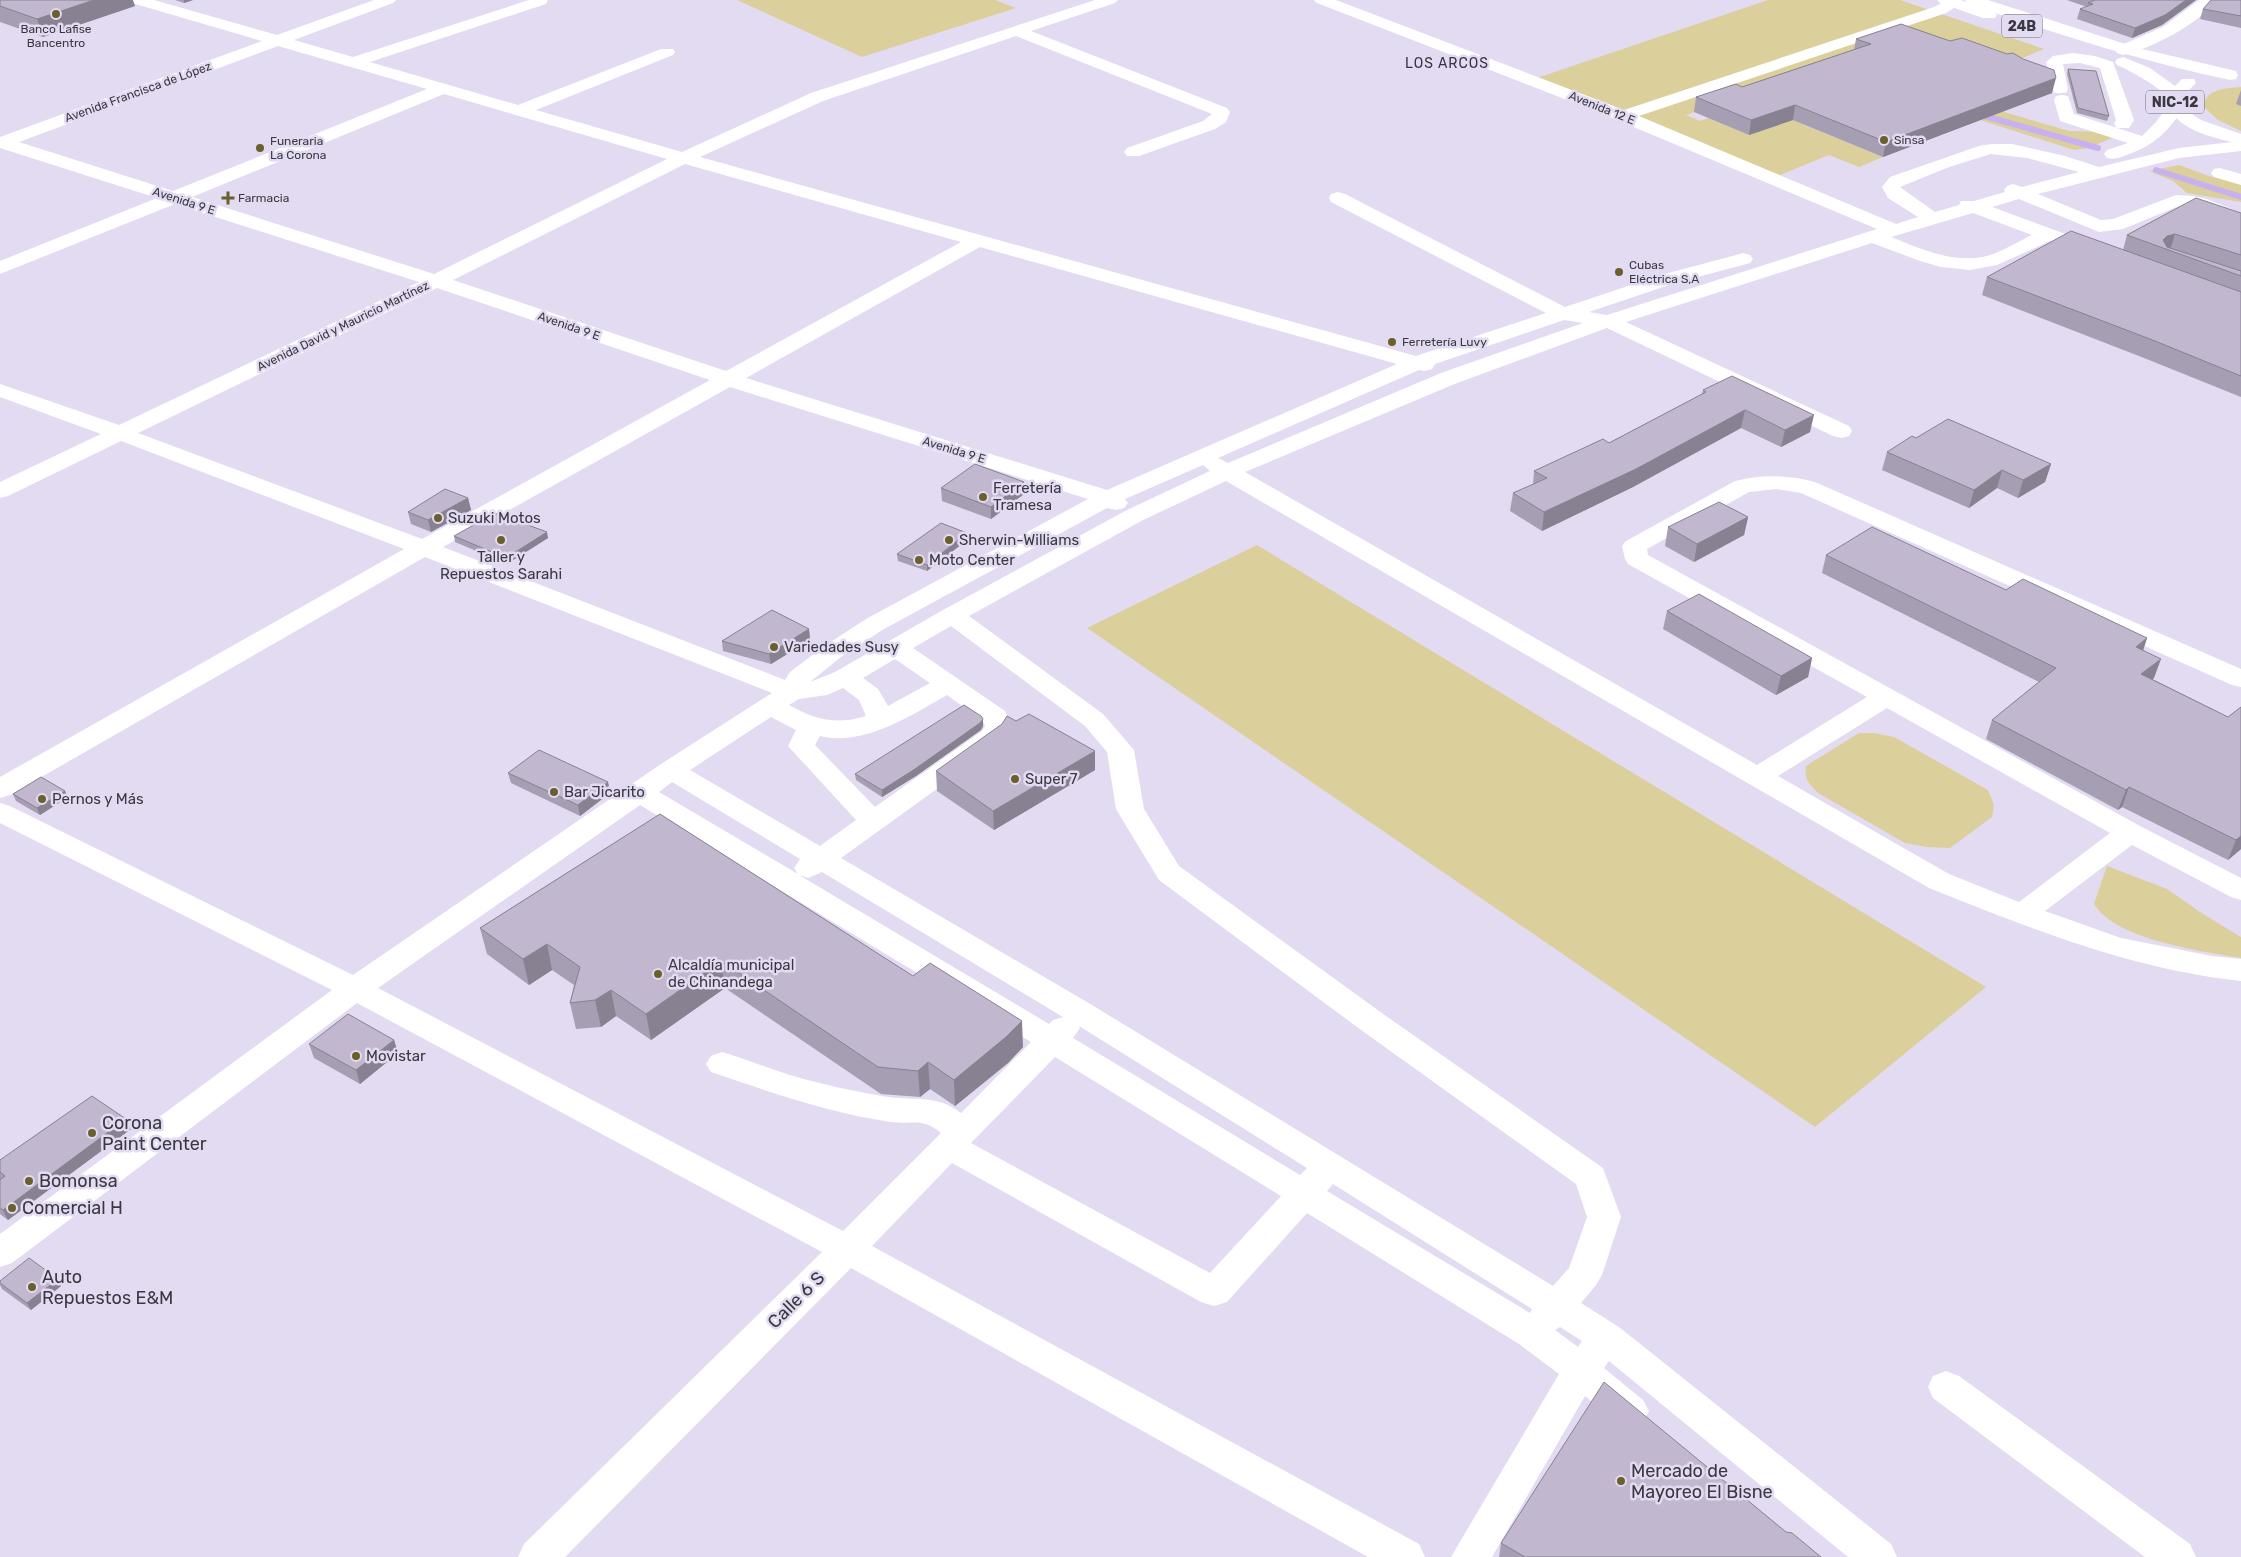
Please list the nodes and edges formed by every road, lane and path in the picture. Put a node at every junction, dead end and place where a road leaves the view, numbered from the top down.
1 (137, 0) edge
2 (388, 0) edge
3 (1110, 0) edge
4 (1322, 0) edge
5 (1973, 0) edge
6 (2208, 0) edge
7 (541, 1) edge
8 (1950, 2) edge
9 (1016, 31) junction
10 (277, 40) junction
11 (2122, 50) junction
12 (667, 52) dead end
13 (2092, 56) junction
14 (355, 62) junction
15 (2236, 76) edge
16 (445, 88) junction
17 (2175, 101) junction
18 (521, 110) junction
19 (1622, 116) junction
20 (2116, 128) junction
21 (2151, 138) junction
22 (2241, 139) edge
23 (1, 143) edge
24 (2241, 146) edge
25 (1133, 152) dead end
26 (683, 158) junction
27 (2087, 169) junction
28 (2220, 173) dead end
29 (2241, 180) edge
30 (2016, 191) junction
31 (174, 198) junction
32 (1338, 198) dead end
33 (1967, 205) junction
34 (1928, 216) junction
35 (2241, 220) edge
36 (2099, 226) junction
37 (1882, 230) junction
38 (2048, 235) junction
39 (978, 240) junction
40 (0, 268) edge
41 (436, 281) junction
42 (1563, 314) junction
43 (1608, 321) junction
44 (1419, 362) junction
45 (1449, 378) junction
46 (728, 379) junction
47 (0, 390) edge
48 (1842, 431) dead end
49 (120, 432) junction
50 (1202, 457) junction
51 (1226, 472) junction
52 (0, 491) edge
53 (1108, 498) junction
54 (1135, 515) junction
55 (424, 548) junction
56 (952, 615) junction
57 (895, 647) junction
58 (844, 678) junction
59 (2241, 679) edge
60 (947, 684) junction
61 (1888, 696) junction
62 (782, 699) junction
63 (881, 720) junction
64 (815, 726) junction
65 (671, 770) junction
66 (1757, 777) junction
67 (0, 789) edge
68 (639, 792) junction
69 (0, 812) edge
70 (872, 821) junction
71 (2130, 832) junction
72 (821, 858) junction
73 (789, 882) junction
74 (2241, 890) edge
75 (2022, 914) junction
76 (2241, 970) edge
77 (355, 989) junction
78 (1081, 1013) junction
79 (1051, 1040) junction
80 (722, 1064) dead end
81 (955, 1139) junction
82 (1330, 1166) junction
83 (1304, 1195) junction
84 (847, 1249) junction
85 (0, 1253) edge
86 (1557, 1306) junction
87 (1532, 1333) junction
88 (1606, 1338) junction
89 (1581, 1370) junction
90 (1946, 1387) dead end
91 (1656, 1432) edge
92 (538, 1557) edge
93 (1405, 1557) edge
94 (1471, 1557) edge
95 (1877, 1557) edge
96 (2176, 1557) edge

1 - 10 main road
2 - 10 main road, Avenida Francisca de López
3 - 9 main road, Avenida David y Mauricio Martínez
4 - 19 main road, Avenida 12 E
5 - 11 main road, 24B
6 - 11 main road
7 - 14 main road
8 - 13 main road, 24B
8 - 19 main road
9 - 25 main road
9 - 26 main road, Avenida David y Mauricio Martínez
10 - 14 main road
10 - 23 main road, Avenida Francisca de López
11 - 15 main road, 24B
12 - 18 main road
13 - 17 main road, 24B
13 - 20 main road
13 - 20 main road
14 - 16 main road
15 - 17 main road, NIC-12
16 - 18 main road
16 - 31 main road
17 - 21 main road, NIC-12
17 - 22 main road, NIC-12
18 - 26 main road
19 - 37 main road, Avenida 12 E
20 - 21 main road
21 - 27 main road
23 - 31 main road, Avenida 9 E
24 - 27 main road
26 - 39 main road
26 - 41 main road, Avenida David y Mauricio Martínez
27 - 30 main road
27 - 34 main road
28 - 29 main road
30 - 33 main road
30 - 36 main road
31 - 40 main road
31 - 41 main road, Avenida 9 E
32 - 42 main road
33 - 34 main road
33 - 38 main road
34 - 37 main road
35 - 36 main road
36 - 38 main road
37 - 38 main road, Avenida 12 E
37 - 42 main road
37 - 43 main road
39 - 44 main road
39 - 46 main road
41 - 46 main road, Avenida 9 E
41 - 49 main road, Avenida David y Mauricio Martínez
42 - 43 main road
42 - 44 main road
43 - 45 main road
43 - 48 main road
44 - 45 main road
44 - 50 main road
45 - 51 main road
46 - 53 main road, Avenida 9 E
46 - 55 main road
47 - 49 main road
49 - 52 main road, Avenida David y Mauricio Martínez
49 - 55 main road
50 - 51 main road
50 - 53 main road
51 - 54 main road
51 - 66 main road
53 - 54 main road, Avenida 9 E
53 - 62 main road
54 - 56 main road
55 - 62 main road
55 - 67 main road
56 - 57 main road
56 - 86 main road
57 - 58 main road
57 - 60 main road
58 - 62 main road
58 - 63 main road
59 - 61 main road
60 - 63 main road
60 - 70 main road
61 - 66 main road
61 - 71 main road
62 - 64 main road
62 - 65 main road
63 - 64 main road
64 - 70 main road
65 - 68 main road
65 - 72 main road
66 - 75 main road
68 - 73 main road
68 - 77 main road
69 - 77 main road
70 - 72 main road
71 - 74 main road
71 - 75 main road
72 - 73 main road
72 - 78 main road
73 - 79 main road
75 - 76 main road
77 - 84 main road
77 - 85 main road
78 - 79 main road, Calle 6 S
78 - 82 main road
79 - 81 main road, Calle 6 S
79 - 83 main road
80 - 81 main road
81 - 83 main road
81 - 84 main road, Calle 6 S
82 - 83 main road
82 - 86 main road
83 - 87 main road
84 - 92 main road, Calle 6 S
84 - 93 main road
86 - 87 main road
86 - 88 main road
87 - 89 main road
88 - 89 main road
88 - 95 main road
89 - 91 main road
89 - 94 main road
90 - 96 main road

